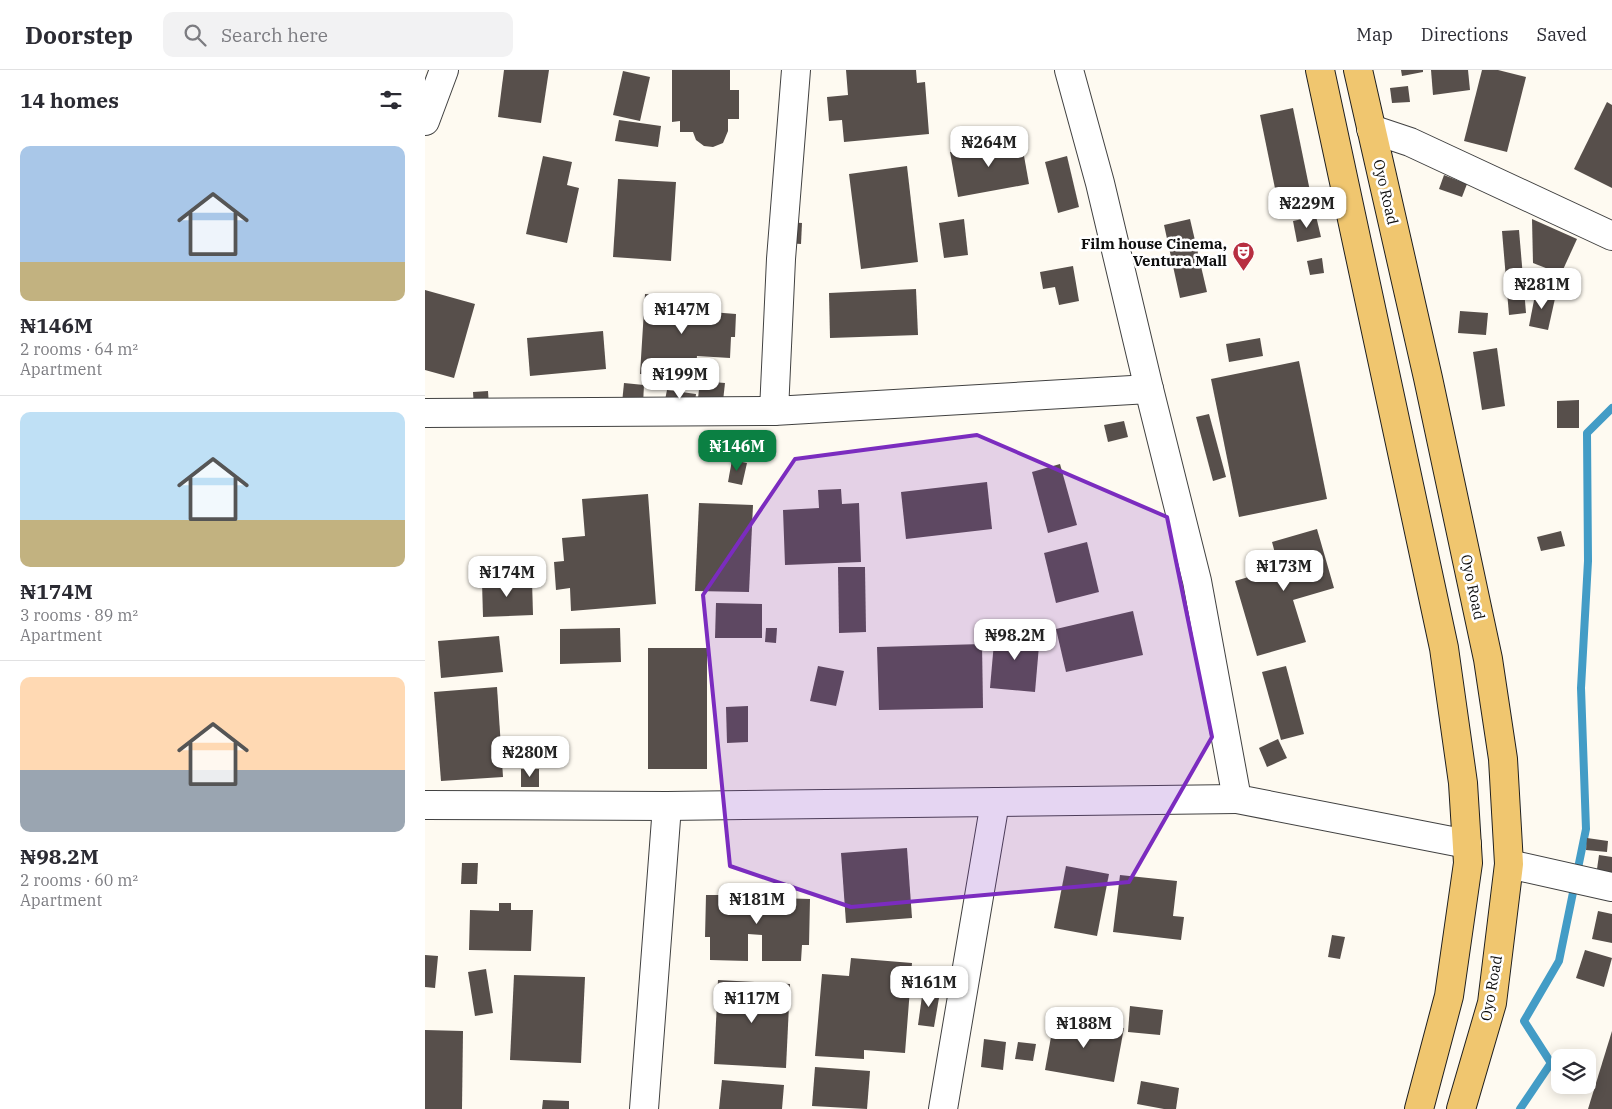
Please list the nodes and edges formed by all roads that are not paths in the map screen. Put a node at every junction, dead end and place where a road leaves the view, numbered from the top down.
1 (445, 70) edge
2 (796, 70) edge
3 (1069, 70) edge
4 (1320, 70) edge
5 (1358, 70) edge
6 (425, 121) edge
7 (1371, 130) junction
8 (1612, 236) edge
9 (1149, 389) junction
10 (774, 410) junction
11 (425, 413) edge
12 (1237, 799) junction
13 (995, 802) junction
14 (425, 804) edge
15 (667, 806) junction
16 (1467, 844) junction
17 (1509, 864) junction
18 (1612, 887) edge
19 (645, 1109) edge
20 (943, 1109) edge
21 (1419, 1109) edge
22 (1461, 1109) edge

1 - 6 street
2 - 10 street
3 - 9 street
4 - 16 main road
5 - 7 main road, Oyo Road
7 - 8 street
7 - 17 main road, Oyo Road
9 - 10 street
9 - 12 street
10 - 11 street
12 - 13 street
12 - 16 street
13 - 15 street
13 - 20 street
14 - 15 street
15 - 19 street
16 - 21 main road
17 - 18 street
17 - 22 main road, Oyo Road

